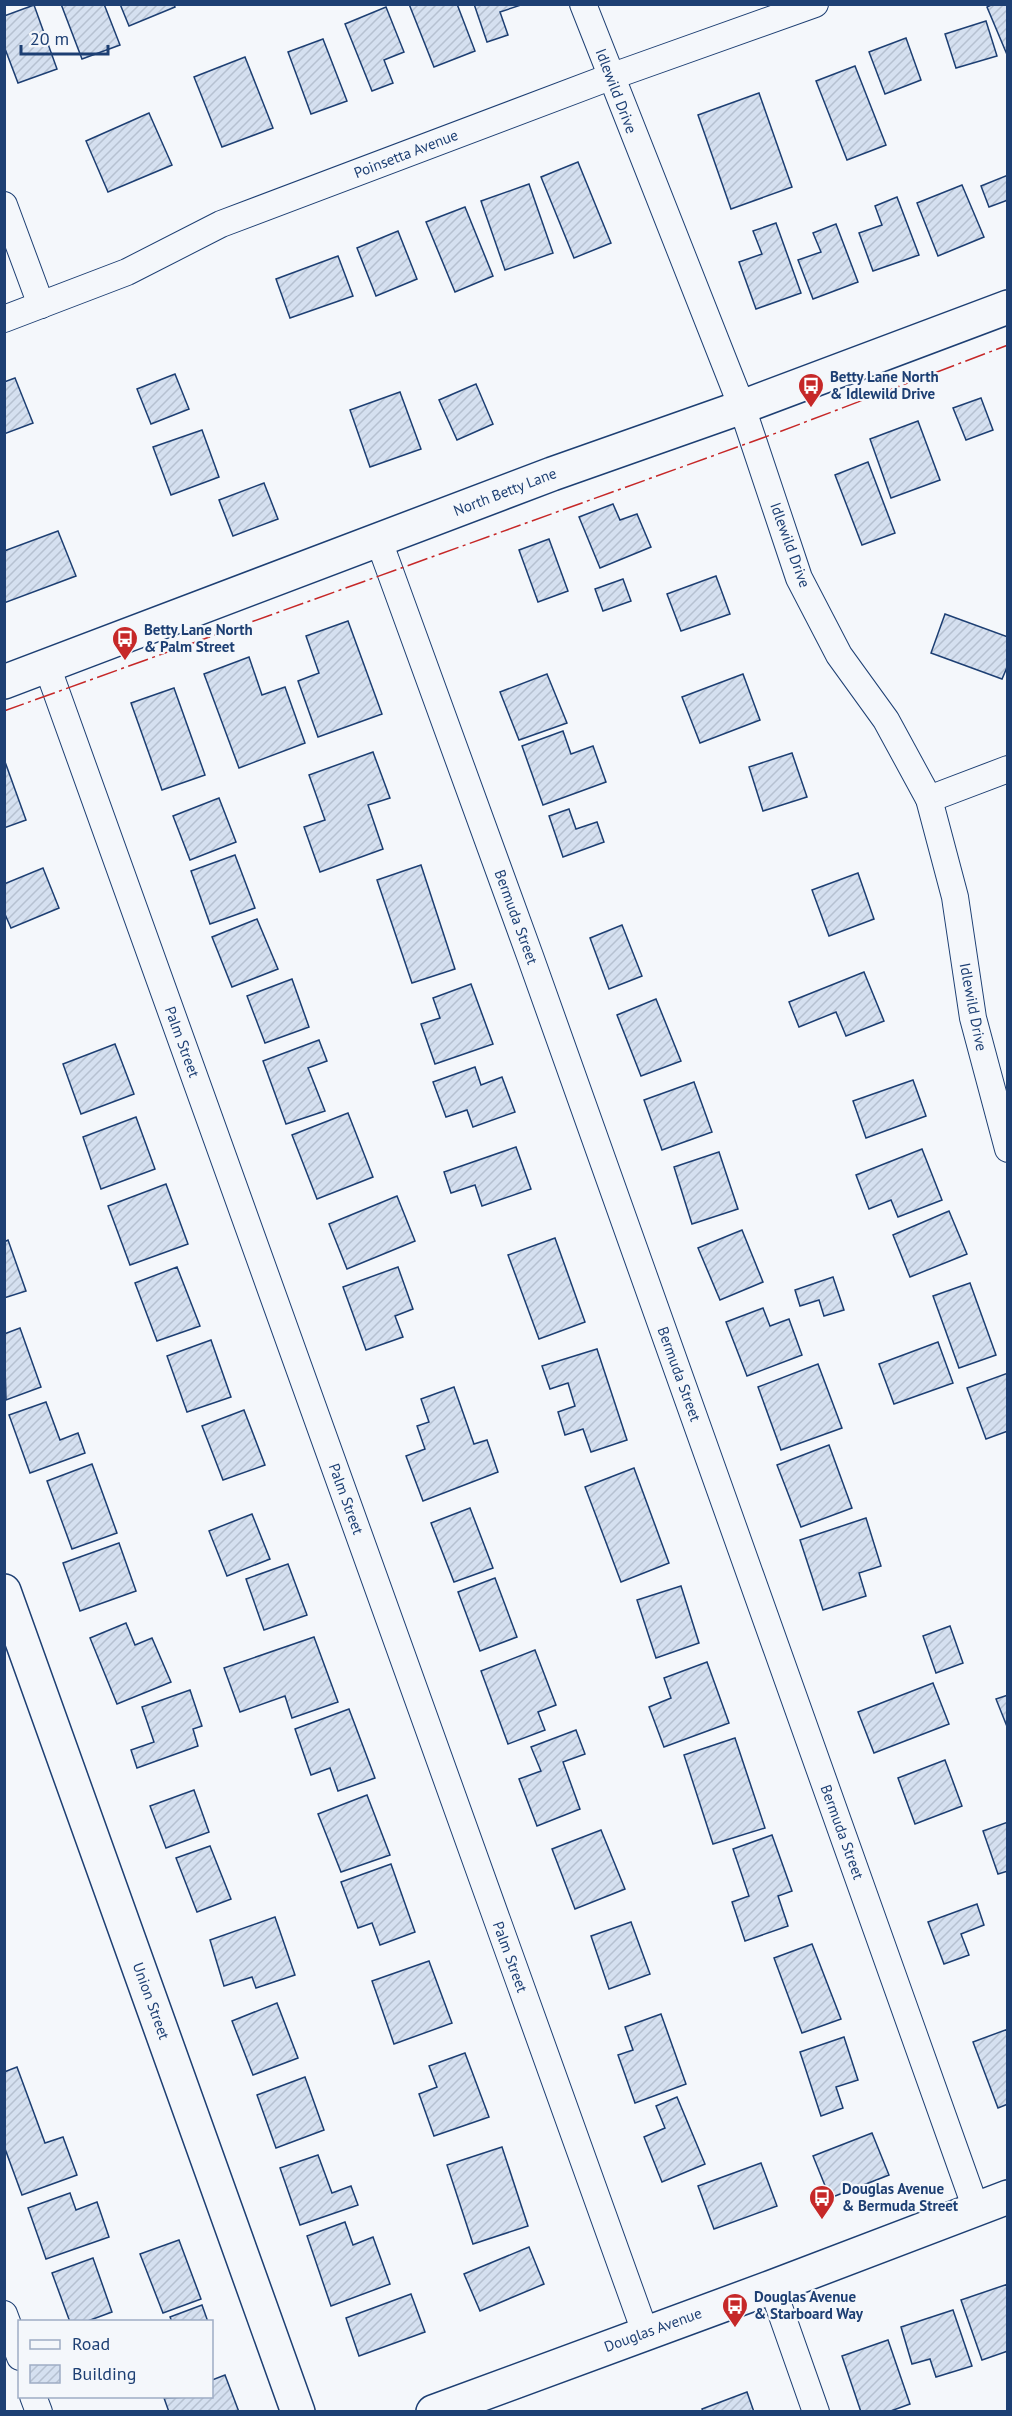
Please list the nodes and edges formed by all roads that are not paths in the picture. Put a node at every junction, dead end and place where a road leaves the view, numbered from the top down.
1 (583, 4) edge
2 (815, 4) edge
3 (610, 77) junction
4 (4, 205) edge
5 (41, 305) junction
6 (1008, 307) edge
7 (4, 319) edge
8 (742, 407) junction
9 (379, 541) junction
10 (47, 666) junction
11 (4, 682) edge
12 (1008, 769) edge
13 (929, 799) junction
14 (1008, 1149) edge
15 (8, 1612) edge
16 (1008, 2197) edge
17 (976, 2209) junction
18 (772, 2287) junction
19 (4, 2314) edge
20 (645, 2332) junction
21 (18, 2352) edge
22 (33, 2398) edge
23 (39, 2412) edge
24 (298, 2412) edge
25 (433, 2412) edge
26 (816, 2412) edge

1 - 3 street, Idlewild Drive
2 - 3 street, Poinsetta Avenue
3 - 5 street, Poinsetta Avenue
3 - 8 street, Idlewild Drive
4 - 5 street
5 - 7 street, Poinsetta Avenue
6 - 8 street, North Betty Lane
8 - 9 street, North Betty Lane
8 - 13 street, Idlewild Drive
9 - 10 street, North Betty Lane
9 - 17 street, Bermuda Street
10 - 11 street, North Betty Lane
10 - 20 street, Palm Street
12 - 13 street
13 - 14 street, Idlewild Drive
15 - 24 street, Union Street
16 - 17 street, Douglas Avenue
17 - 18 street, Douglas Avenue
18 - 20 street, Douglas Avenue
18 - 26 street
19 - 21 street
20 - 25 street, Douglas Avenue
22 - 23 street

